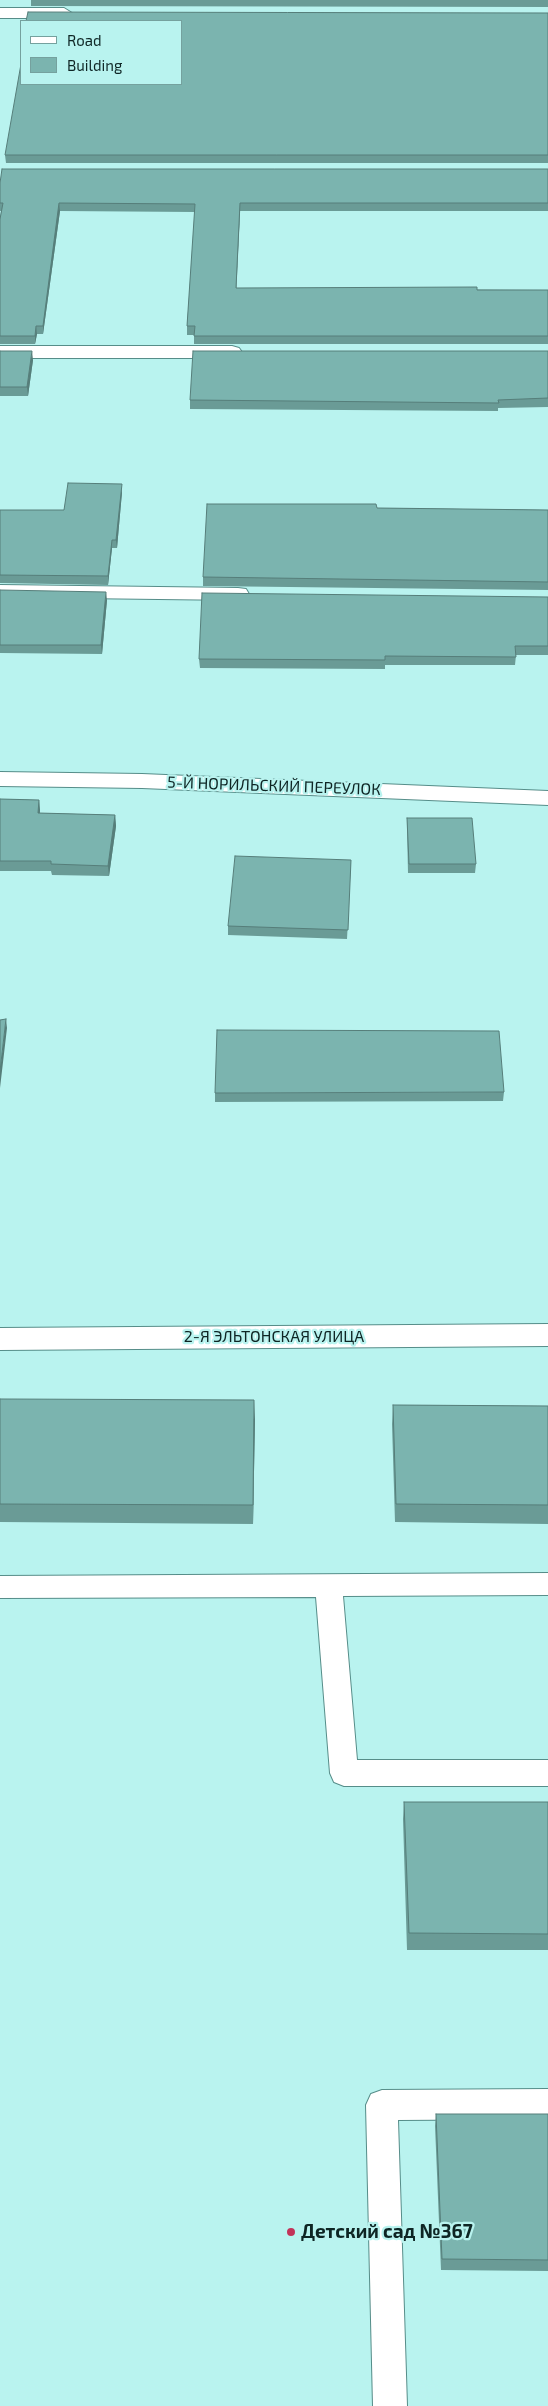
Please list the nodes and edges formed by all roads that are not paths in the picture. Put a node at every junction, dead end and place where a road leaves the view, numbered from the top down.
1 (0, 13) edge
2 (80, 13) edge
3 (0, 352) edge
4 (249, 352) edge
5 (0, 591) edge
6 (259, 594) edge
7 (0, 779) edge
8 (548, 798) edge
9 (548, 1335) edge
10 (0, 1338) edge
11 (548, 1584) edge
12 (329, 1585) junction
13 (0, 1587) edge
14 (548, 1774) edge
15 (548, 2104) edge
16 (390, 2406) edge

1 - 2 street
3 - 4 street
5 - 6 street
7 - 8 street, 5-Й НОРИЛЬСКИЙ ПЕРЕУЛОК
9 - 10 street, 2-Я ЭЛЬТОНСКАЯ УЛИЦА
11 - 12 lane
12 - 13 lane
12 - 14 lane
15 - 16 lane

